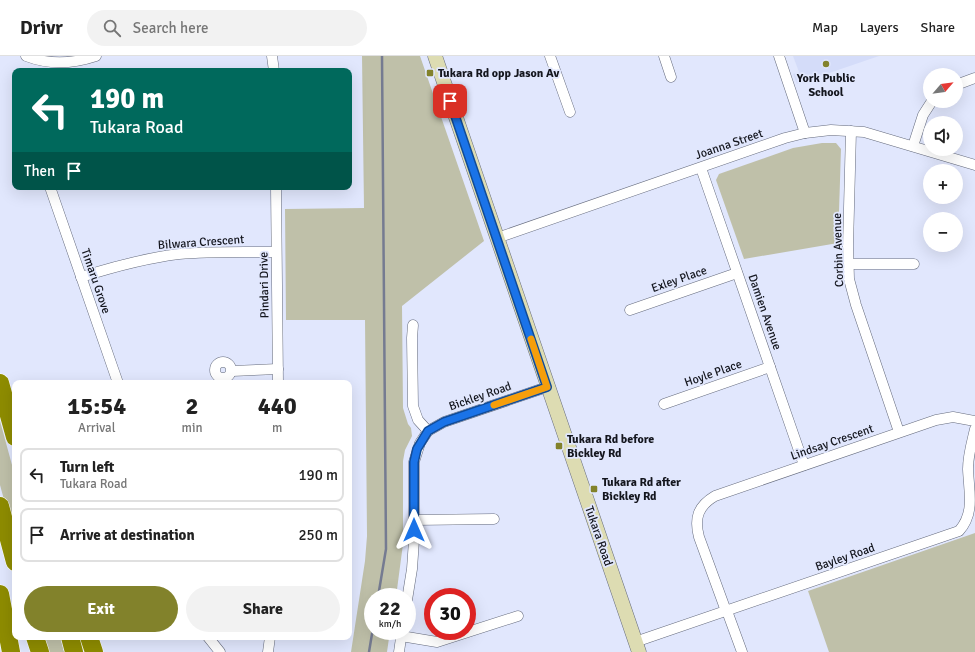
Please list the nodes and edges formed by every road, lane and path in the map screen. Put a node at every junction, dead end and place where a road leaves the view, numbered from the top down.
1 (26, 56) edge
2 (96, 56) edge
3 (272, 56) edge
4 (435, 56) edge
5 (550, 56) edge
6 (664, 56) edge
7 (779, 56) edge
8 (40, 66) edge
9 (274, 68) edge
10 (671, 77) dead end
11 (975, 78) edge
12 (963, 82) edge
13 (928, 108) edge
14 (570, 112) dead end
15 (851, 131) junction
16 (805, 133) junction
17 (913, 146) junction
18 (975, 164) edge
19 (701, 168) junction
20 (51, 190) edge
21 (276, 190) edge
22 (497, 238) junction
23 (276, 252) junction
24 (848, 264) junction
25 (914, 264) dead end
26 (737, 273) junction
27 (81, 277) junction
28 (630, 310) dead end
29 (414, 325) dead end
30 (770, 367) junction
31 (278, 370) junction
32 (232, 371) dead end
33 (117, 380) edge
34 (278, 380) edge
35 (0, 383) edge
36 (547, 387) junction
37 (664, 404) dead end
38 (11, 413) edge
39 (975, 422) edge
40 (975, 429) edge
41 (428, 431) junction
42 (900, 432) junction
43 (804, 465) junction
44 (0, 506) edge
45 (494, 519) dead end
46 (415, 520) junction
47 (12, 551) edge
48 (409, 588) edge
49 (0, 594) edge
50 (726, 611) junction
51 (518, 616) dead end
52 (416, 637) edge
53 (37, 640) edge
54 (71, 640) edge
55 (90, 640) edge
56 (210, 640) edge
57 (270, 640) edge
58 (401, 640) edge
59 (637, 647) edge
60 (10, 652) edge
61 (40, 652) edge
62 (74, 652) edge
63 (94, 652) edge
64 (220, 652) edge
65 (268, 652) edge
66 (399, 652) edge
67 (742, 652) edge

1 - 8 street
2 - 8 street
3 - 9 street
4 - 22 street, Tukara Road
5 - 14 street
6 - 10 street
7 - 16 street
11 - 12 street
13 - 17 street
15 - 16 street, Joanna Street
15 - 17 street, Joanna Street
15 - 24 street, Corbin Avenue
16 - 19 street, Joanna Street
17 - 18 street, Joanna Street
19 - 22 street, Joanna Street
19 - 26 street, Damien Avenue
20 - 27 street, Timaru Grove
21 - 23 street, Pindari Drive
22 - 36 street, Tukara Road
23 - 27 street, Bilwara Crescent
23 - 31 street, Pindari Drive
24 - 25 street
24 - 42 street, Corbin Avenue
26 - 28 street, Exley Place
26 - 30 street, Damien Avenue
27 - 33 street, Timaru Grove
29 - 41 street
30 - 37 street, Hoyle Place
30 - 43 street, Damien Avenue
31 - 32 street
31 - 34 street, Pindari Drive
35 - 38 highway
36 - 41 street, Bickley Road
36 - 59 street, Tukara Road
39 - 42 street, Lindsay Crescent
40 - 50 street, Bayley Road
41 - 46 street
42 - 43 street, Lindsay Crescent
43 - 50 street, Lindsay Crescent
44 - 47 highway
45 - 46 street
46 - 48 street
49 - 60 highway
50 - 59 street, Bayley Road
50 - 67 street, Lindsay Crescent
51 - 52 street
53 - 61 highway
54 - 62 highway
55 - 63 highway
56 - 64 street
57 - 65 street
58 - 66 street

